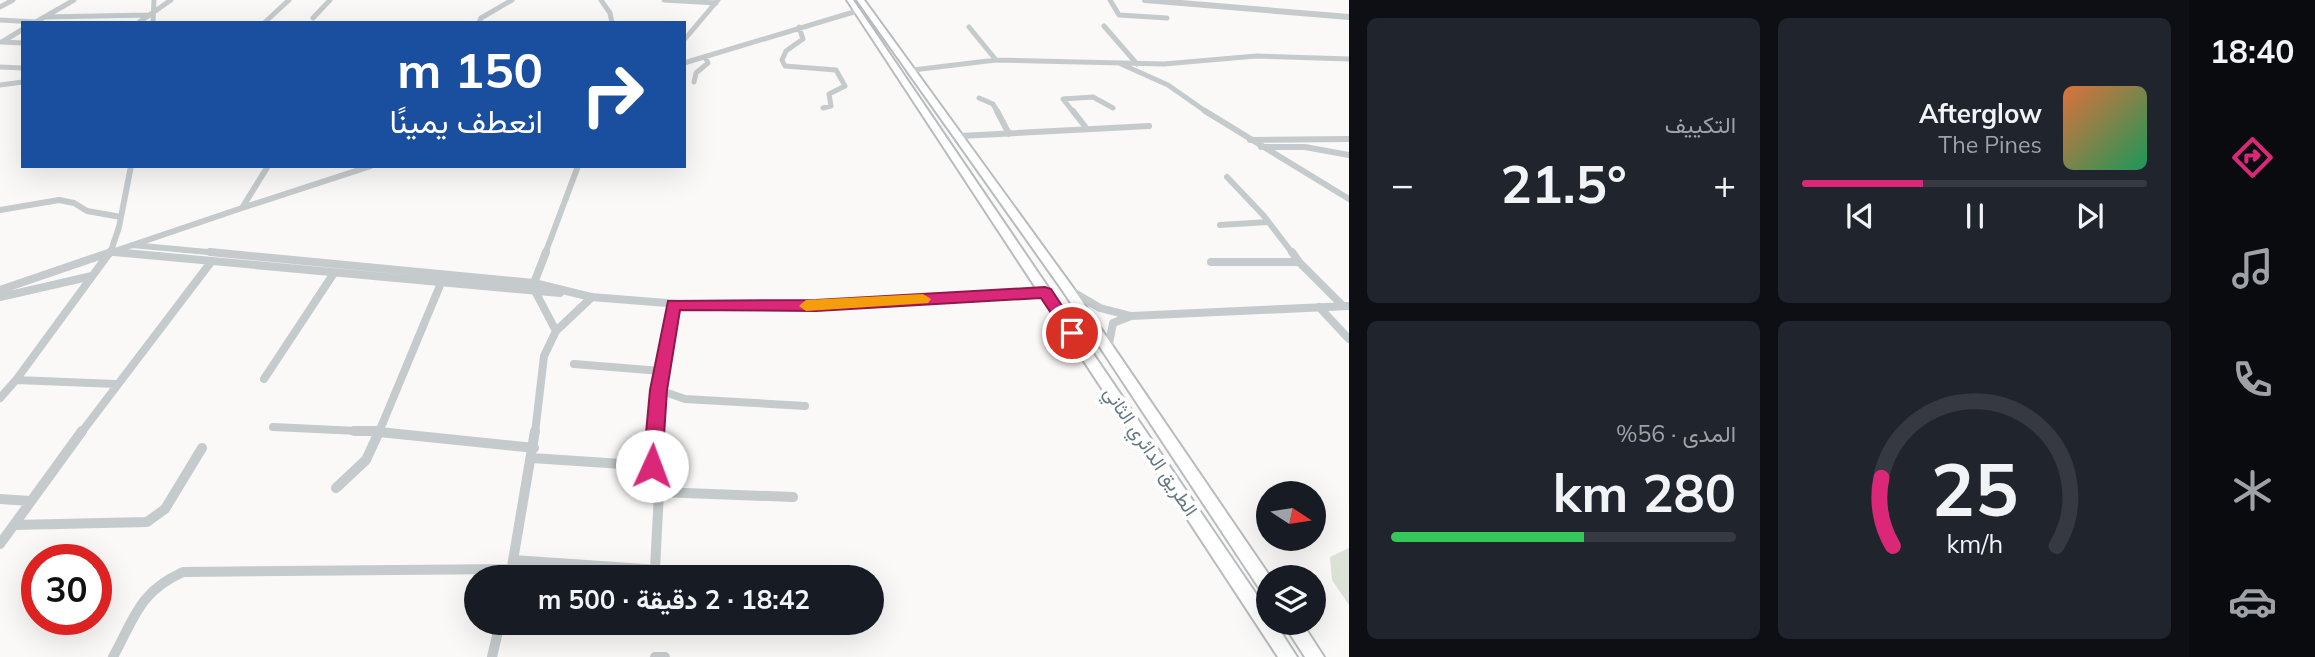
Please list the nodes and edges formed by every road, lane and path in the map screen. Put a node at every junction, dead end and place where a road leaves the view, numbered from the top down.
1 (74, 0) edge
2 (154, 0) edge
3 (171, 0) edge
4 (289, 0) edge
5 (330, 0) edge
6 (512, 0) edge
7 (601, 0) edge
8 (614, 0) edge
9 (664, 0) edge
10 (1110, 0) edge
11 (1146, 0) edge
12 (1159, 0) edge
13 (11, 1) edge
14 (717, 1) edge
15 (1209, 3) edge
16 (855, 4) edge
17 (0, 5) edge
18 (605, 7) junction
19 (150, 14) junction
20 (44, 17) junction
21 (1349, 17) edge
22 (313, 18) dead end
23 (1167, 18) dead end
24 (0, 20) edge
25 (21, 21) edge
26 (37, 21) edge
27 (141, 21) edge
28 (152, 21) edge
29 (266, 21) edge
30 (480, 21) edge
31 (611, 21) edge
32 (1104, 26) dead end
33 (799, 27) junction
34 (969, 27) dead end
35 (21, 30) edge
36 (686, 37) edge
37 (1, 42) edge
38 (21, 43) edge
39 (705, 57) junction
40 (1349, 59) edge
41 (996, 60) junction
42 (686, 62) edge
43 (1121, 64) junction
44 (1137, 64) junction
45 (0, 67) edge
46 (21, 68) edge
47 (912, 70) junction
48 (21, 82) edge
49 (694, 82) dead end
50 (0, 85) edge
51 (979, 97) dead end
52 (823, 108) dead end
53 (1113, 108) dead end
54 (1149, 127) dead end
55 (1087, 129) junction
56 (1009, 134) junction
57 (960, 136) junction
58 (1349, 139) edge
59 (1250, 140) junction
60 (944, 141) junction
61 (1261, 147) junction
62 (1349, 155) edge
63 (131, 168) edge
64 (267, 168) edge
65 (344, 168) edge
66 (366, 168) edge
67 (577, 168) edge
68 (1227, 177) dead end
69 (335, 178) junction
70 (1349, 191) edge
71 (1336, 192) junction
72 (1349, 200) edge
73 (242, 208) junction
74 (0, 210) edge
75 (991, 213) junction
76 (121, 217) junction
77 (1269, 222) junction
78 (1220, 225) dead end
79 (132, 245) junction
80 (110, 253) junction
81 (211, 262) junction
82 (1211, 262) dead end
83 (1299, 262) junction
84 (334, 273) junction
85 (92, 276) junction
86 (441, 283) junction
87 (534, 283) junction
88 (1067, 288) junction
89 (0, 290) edge
90 (536, 293) junction
91 (569, 293) junction
92 (1045, 293) junction
93 (0, 297) edge
94 (592, 297) junction
95 (673, 304) junction
96 (1346, 306) edge
97 (1319, 307) junction
98 (1130, 316) junction
99 (556, 331) junction
100 (1349, 339) edge
101 (1108, 349) junction
102 (574, 365) dead end
103 (661, 372) junction
104 (264, 379) dead end
105 (16, 380) junction
106 (116, 384) junction
107 (659, 390) junction
108 (0, 398) edge
109 (805, 406) dead end
110 (273, 427) dead end
111 (379, 432) junction
112 (202, 448) dead end
113 (533, 453) junction
114 (652, 466) junction
115 (336, 488) dead end
116 (659, 492) junction
117 (793, 497) dead end
118 (0, 499) edge
119 (30, 501) junction
120 (13, 525) junction
121 (0, 544) edge
122 (512, 565) edge
123 (654, 565) edge
124 (464, 569) edge
125 (1256, 569) edge
126 (497, 635) edge
127 (1300, 635) edge
128 (113, 657) edge
129 (492, 657) edge
130 (655, 657) edge
131 (665, 657) edge
132 (1288, 657) edge
133 (1315, 657) edge

1 - 20 street
2 - 19 street
3 - 19 street
4 - 29 street
5 - 22 street
6 - 30 street
7 - 18 street
8 - 18 street
9 - 14 street
10 - 23 street
11 - 21 street
12 - 15 street
13 - 17 street
14 - 36 street
15 - 21 street
16 - 33 street
16 - 47 highway, الطريق الدائري الثاني
16 - 60 highway, الطريق الدائري الثاني
18 - 31 street
19 - 20 street
19 - 27 street
19 - 28 street
20 - 26 street
24 - 25 street
32 - 44 street
33 - 39 street
33 - 52 street
34 - 41 street
35 - 37 street
37 - 38 street
39 - 42 street
39 - 49 street
40 - 44 street
41 - 43 street
41 - 47 street
43 - 44 street
43 - 59 street
45 - 46 street
47 - 57 highway, الطريق الدائري الثاني
48 - 50 street
51 - 56 street
53 - 55 street
54 - 55 street
55 - 56 street
56 - 57 street
57 - 60 highway
57 - 88 highway, الطريق الدائري الثاني
58 - 59 street
59 - 61 street
60 - 75 highway, الطريق الدائري الثاني
61 - 62 street
61 - 71 street
63 - 76 street
64 - 73 street
65 - 69 street
66 - 69 street
67 - 87 street
68 - 77 street
69 - 73 street
70 - 71 street
71 - 72 street
73 - 79 street
74 - 76 street
75 - 88 highway
75 - 92 highway, الطريق الدائري الثاني
76 - 80 street
77 - 78 street
77 - 83 street
79 - 80 street
79 - 87 street
80 - 81 street
80 - 85 street
80 - 89 street
81 - 84 street
81 - 106 street
82 - 83 street
83 - 96 street
84 - 86 street
84 - 104 street
85 - 93 street
85 - 105 street
86 - 90 street
86 - 111 street
87 - 91 street
88 - 98 street
88 - 101 highway, الطريق الدائري الثاني
90 - 91 street
90 - 99 street
91 - 94 street
92 - 95 street
92 - 132 highway, الطريق الدائري الثاني
94 - 95 street
94 - 99 street
95 - 103 street
96 - 97 street
97 - 98 street
97 - 100 street
98 - 101 street
99 - 113 street
101 - 125 highway, الطريق الدائري الثاني
102 - 103 street
103 - 107 street
105 - 106 street
105 - 108 street
106 - 119 street
107 - 109 street
107 - 114 street
110 - 111 street
111 - 113 street
111 - 115 street
112 - 120 street
113 - 114 street
113 - 122 street
114 - 116 street
116 - 117 street
116 - 123 street
118 - 119 street
119 - 120 street
120 - 121 street
124 - 128 street
126 - 129 street
127 - 133 highway
130 - 131 street

